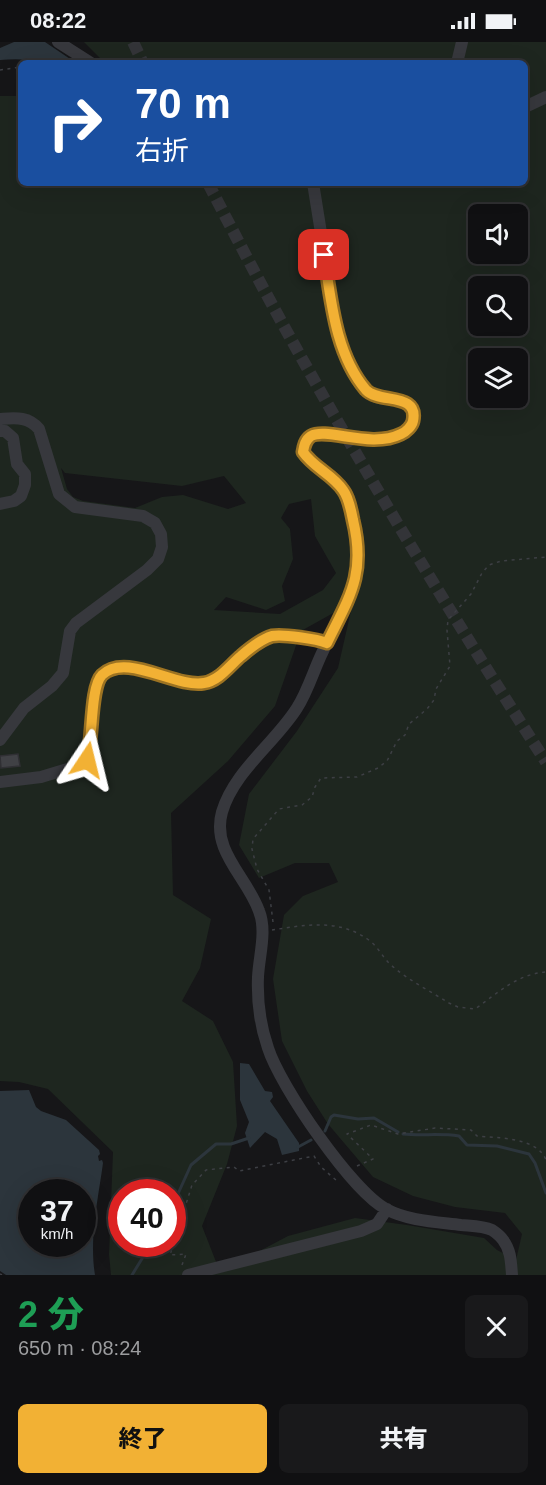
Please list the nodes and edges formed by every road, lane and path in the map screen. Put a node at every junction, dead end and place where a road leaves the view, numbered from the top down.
1 (58, 42) edge
2 (462, 42) edge
3 (86, 60) edge
4 (458, 60) edge
5 (18, 67) edge
6 (0, 70) edge
7 (546, 97) edge
8 (528, 106) edge
9 (313, 186) edge
10 (0, 419) edge
11 (0, 431) edge
12 (0, 504) edge
13 (546, 557) edge
14 (327, 643) junction
15 (0, 740) edge
16 (0, 782) edge
17 (546, 972) edge
18 (545, 1155) edge
19 (546, 1160) edge
20 (357, 1167) dead end
21 (342, 1174) dead end
22 (387, 1209) junction
23 (185, 1272) edge
24 (512, 1275) edge

1 - 3 street
2 - 4 street
5 - 6 path
7 - 8 street
9 - 14 street
10 - 15 street
11 - 12 street
13 - 17 path
14 - 16 street
14 - 22 street
18 - 19 path
18 - 20 path
21 - 23 path
22 - 23 street
22 - 24 street

